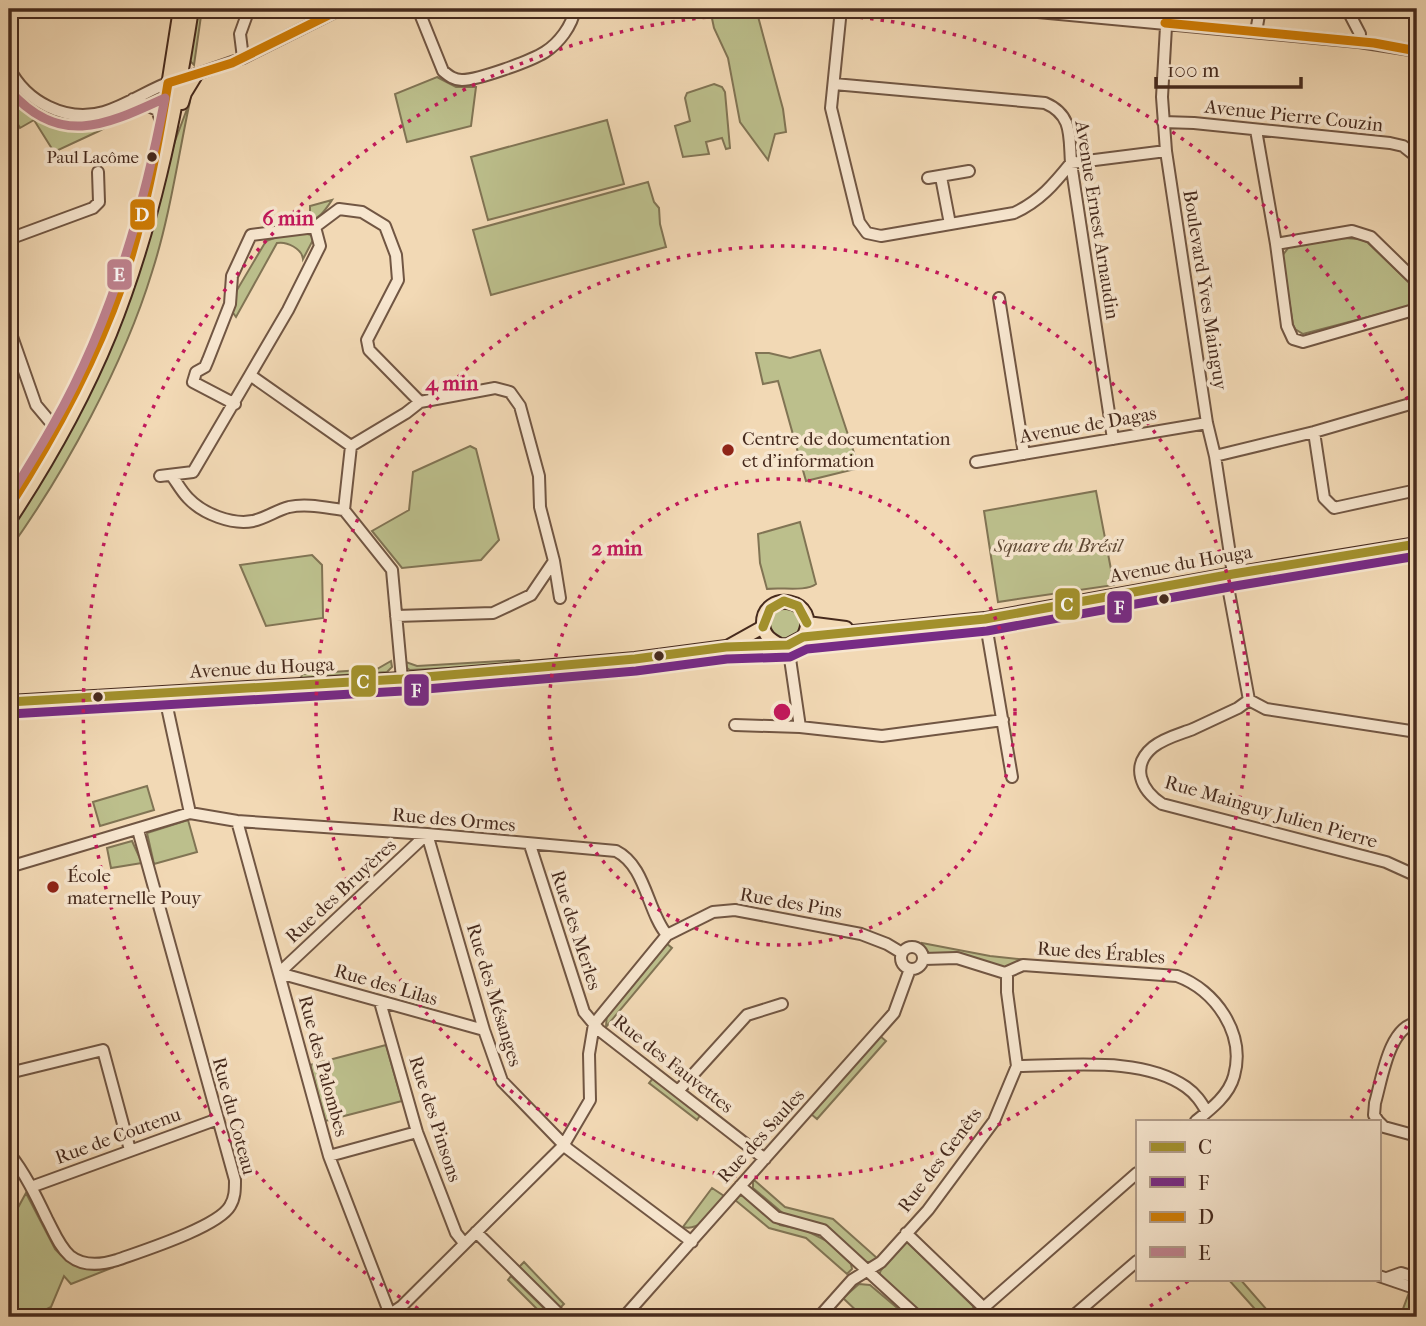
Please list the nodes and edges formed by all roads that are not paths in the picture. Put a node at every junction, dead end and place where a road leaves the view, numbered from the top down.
1 (180, 9) edge
2 (192, 9) edge
3 (249, 9) edge
4 (341, 9) edge
5 (418, 9) edge
6 (575, 9) edge
7 (841, 9) edge
8 (1006, 9) edge
9 (1167, 9) edge
10 (1260, 9) edge
11 (1347, 9) edge
12 (1165, 23) junction
13 (1256, 32) junction
14 (1359, 42) junction
15 (1414, 49) edge
16 (243, 58) junction
17 (9, 68) edge
18 (196, 75) junction
19 (174, 81) junction
20 (834, 84) junction
21 (133, 99) junction
22 (1163, 122) junction
23 (162, 124) junction
24 (1256, 130) junction
25 (1166, 151) junction
26 (164, 156) junction
27 (1417, 157) edge
28 (1071, 163) junction
29 (97, 172) dead end
30 (969, 172) dead end
31 (941, 177) junction
32 (928, 178) dead end
33 (950, 224) junction
34 (315, 227) junction
35 (9, 239) edge
36 (1276, 244) junction
37 (1417, 282) edge
38 (999, 298) dead end
39 (1417, 310) edge
40 (9, 328) edge
41 (250, 375) junction
42 (420, 402) junction
43 (1417, 402) edge
44 (235, 404) junction
45 (1207, 423) junction
46 (57, 430) junction
47 (1314, 432) junction
48 (1113, 439) junction
49 (351, 446) junction
50 (1024, 454) junction
51 (1215, 456) junction
52 (976, 462) dead end
53 (1417, 490) edge
54 (9, 507) edge
55 (344, 510) junction
56 (9, 521) edge
57 (1417, 544) edge
58 (554, 561) junction
59 (1229, 575) junction
60 (560, 598) dead end
61 (396, 617) junction
62 (985, 619) junction
63 (807, 623) junction
64 (763, 626) junction
65 (867, 629) junction
66 (803, 637) junction
67 (784, 645) junction
68 (726, 647) junction
69 (402, 680) junction
70 (164, 693) junction
71 (1249, 700) junction
72 (9, 702) edge
73 (1003, 720) junction
74 (735, 725) dead end
75 (800, 727) junction
76 (1417, 732) edge
77 (1012, 776) dead end
78 (190, 813) junction
79 (237, 821) junction
80 (138, 830) junction
81 (427, 834) junction
82 (530, 845) junction
83 (9, 867) edge
84 (1417, 876) edge
85 (667, 935) junction
86 (902, 953) junction
87 (924, 959) junction
88 (910, 969) junction
89 (279, 973) junction
90 (1005, 973) junction
91 (380, 1002) junction
92 (782, 1004) dead end
93 (1417, 1023) edge
94 (594, 1024) junction
95 (484, 1030) junction
96 (1017, 1066) junction
97 (9, 1073) edge
98 (679, 1090) junction
99 (1207, 1112) junction
100 (218, 1119) junction
101 (1197, 1120) edge
102 (1377, 1120) edge
103 (1380, 1124) edge
104 (417, 1132) junction
105 (1417, 1136) edge
106 (563, 1146) junction
107 (130, 1150) junction
108 (9, 1153) edge
109 (329, 1156) junction
110 (765, 1158) junction
111 (1136, 1174) edge
112 (740, 1186) junction
113 (31, 1187) junction
114 (476, 1232) junction
115 (906, 1233) junction
116 (692, 1242) junction
117 (464, 1243) junction
118 (1136, 1262) edge
119 (867, 1272) junction
120 (1383, 1277) edge
121 (1417, 1278) edge
122 (1417, 1289) edge
123 (984, 1308) junction
124 (389, 1316) edge
125 (562, 1317) edge
126 (624, 1317) edge
127 (819, 1317) edge
128 (918, 1317) edge
129 (972, 1317) edge
130 (1072, 1317) edge

1 - 19 main road
2 - 19 main road
3 - 16 street
4 - 16 street
5 - 6 street
7 - 20 street
8 - 12 street
9 - 12 street, Boulevard Yves Mainguy
10 - 13 street
11 - 14 street
12 - 13 street
12 - 22 street, Boulevard Yves Mainguy
13 - 14 street
14 - 15 street
16 - 18 street
17 - 21 street
18 - 19 street
18 - 26 main road
19 - 21 street
19 - 23 main road
19 - 26 main road
20 - 28 street, Avenue Ernest Arnaudin
20 - 33 street
21 - 23 street
22 - 24 street, Avenue Pierre Couzin
22 - 25 street, Boulevard Yves Mainguy
23 - 46 main road
24 - 27 street, Avenue Pierre Couzin
24 - 36 street
25 - 28 street
25 - 45 street, Boulevard Yves Mainguy
26 - 56 main road
28 - 33 street
28 - 48 street, Avenue Ernest Arnaudin
29 - 35 street
30 - 31 street
31 - 32 street
31 - 33 street
34 - 41 street
34 - 42 street
34 - 44 street
36 - 37 street
36 - 39 street
38 - 50 street
40 - 46 street
41 - 44 street
41 - 49 street
42 - 49 street
42 - 58 street
43 - 47 street
44 - 55 street
45 - 48 street, Avenue de Dagas
45 - 51 street, Boulevard Yves Mainguy
46 - 54 main road
47 - 51 street
47 - 53 street
48 - 50 street, Avenue de Dagas
49 - 55 street
50 - 52 street, Avenue de Dagas
51 - 59 street, Boulevard Yves Mainguy
55 - 61 street
57 - 59 main road, Avenue du Houga
58 - 60 street
58 - 61 street
59 - 62 main road, Avenue du Houga
59 - 71 street
61 - 69 street
62 - 65 main road, Avenue du Houga
62 - 73 street
63 - 64 main road
63 - 65 main road
63 - 66 main road
64 - 67 main road
64 - 68 main road, Avenue du Houga
65 - 66 main road
66 - 67 main road
67 - 68 main road, Avenue du Houga
67 - 75 street
68 - 69 main road, Avenue du Houga
69 - 70 main road, Avenue du Houga
70 - 72 main road, Avenue du Houga
70 - 78 street
71 - 76 street
71 - 84 street, Rue Mainguy Julien Pierre
73 - 75 street
73 - 77 street
74 - 75 street
78 - 79 street, Rue des Ormes
78 - 80 street
79 - 81 street, Rue des Ormes
79 - 89 street, Rue des Palombes
80 - 83 street
80 - 100 street, Rue du Coteau
81 - 82 street, Rue des Ormes
81 - 89 street, Rue des Bruyères
81 - 95 street, Rue des Mésanges
82 - 85 street, Rue des Ormes
82 - 94 street, Rue des Merles
85 - 86 street, Rue des Pins
85 - 94 street, Rue des Pins
86 - 87 street
86 - 88 street
87 - 88 street
87 - 90 street, Rue des Érables
88 - 110 street, Rue des Saules
89 - 91 street, Rue des Lilas
89 - 109 street, Rue des Palombes
90 - 96 street
90 - 99 street, Rue des Érables
91 - 95 street, Rue des Lilas
91 - 104 street, Rue des Pinsons
92 - 98 street
93 - 102 street
94 - 98 street, Rue des Fauvettes
94 - 106 street, Rue des Pins
95 - 106 street, Rue des Mésanges
96 - 99 street
96 - 115 street, Rue des Genêts
97 - 107 street
98 - 110 street, Rue des Fauvettes
99 - 101 street, Rue des Érables
100 - 107 street, Rue de Coutenu
100 - 113 street, Rue du Coteau
103 - 105 street
104 - 109 street
104 - 117 street, Rue des Pinsons
106 - 114 street, Rue des Pins
106 - 116 street, Rue des Mésanges
107 - 113 street, Rue de Coutenu
108 - 113 street, Rue du Coteau
109 - 124 street, Rue des Palombes
110 - 112 street, Rue des Saules
111 - 123 street
112 - 116 street, Rue des Saules
112 - 119 street
114 - 117 street, Rue des Pins
114 - 125 street
115 - 119 street, Rue des Genêts
115 - 123 street
116 - 126 street, Rue des Saules
117 - 124 street, Rue des Pins
118 - 130 street
119 - 127 street, Rue des Genêts
119 - 128 street
120 - 121 street
120 - 122 street
123 - 129 street

